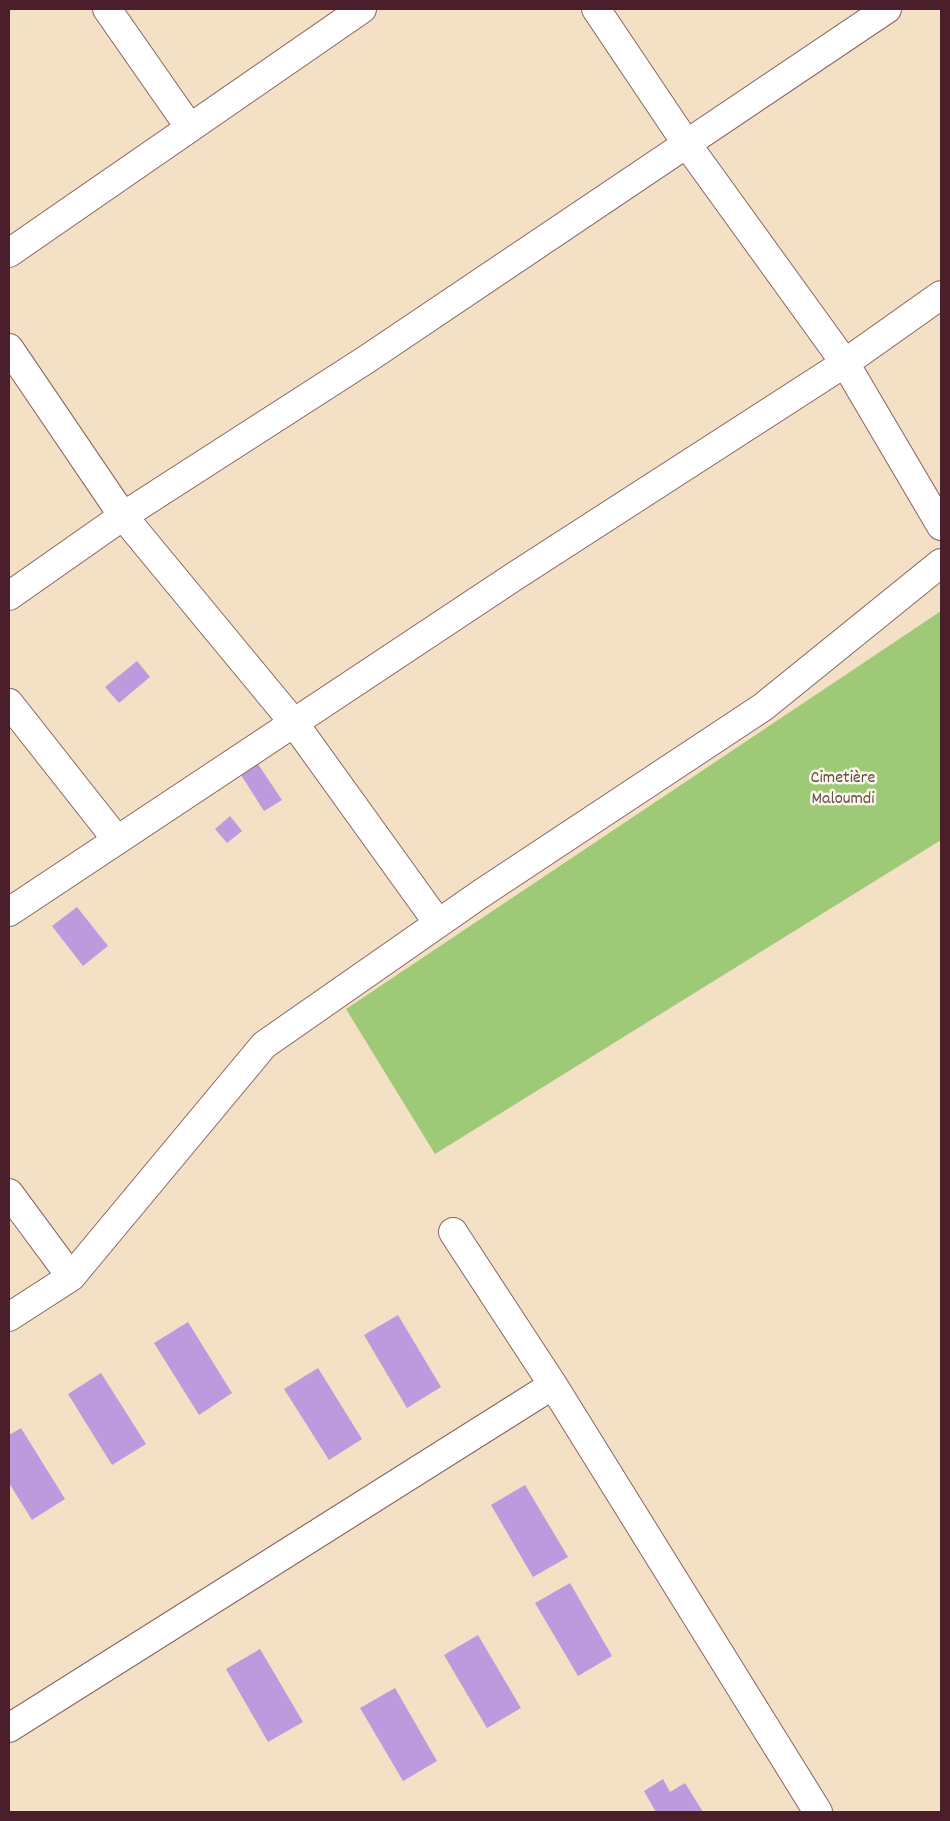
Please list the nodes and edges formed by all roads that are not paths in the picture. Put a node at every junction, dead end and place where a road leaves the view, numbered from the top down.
1 (107, 9) edge
2 (362, 9) edge
3 (596, 9) edge
4 (887, 9) edge
5 (190, 128) junction
6 (686, 143) junction
7 (9, 253) edge
8 (941, 295) edge
9 (9, 348) edge
10 (845, 363) junction
11 (123, 516) junction
12 (941, 526) edge
13 (941, 563) edge
14 (9, 596) edge
15 (9, 703) edge
16 (294, 723) junction
17 (117, 840) junction
18 (9, 912) edge
19 (438, 923) junction
20 (9, 1193) edge
21 (453, 1232) dead end
22 (71, 1277) junction
23 (9, 1317) edge
24 (552, 1385) junction
25 (9, 1728) edge
26 (818, 1812) edge

1 - 5 street
2 - 5 street
3 - 6 street
4 - 6 street
5 - 7 street
6 - 10 street
6 - 11 street
8 - 10 street
9 - 11 street
10 - 12 street
10 - 16 street
11 - 14 street
11 - 16 street
13 - 19 street
15 - 17 street
16 - 17 street
16 - 19 street
17 - 18 street
19 - 22 street
20 - 22 street
21 - 24 street
22 - 23 street
24 - 25 street
24 - 26 street

